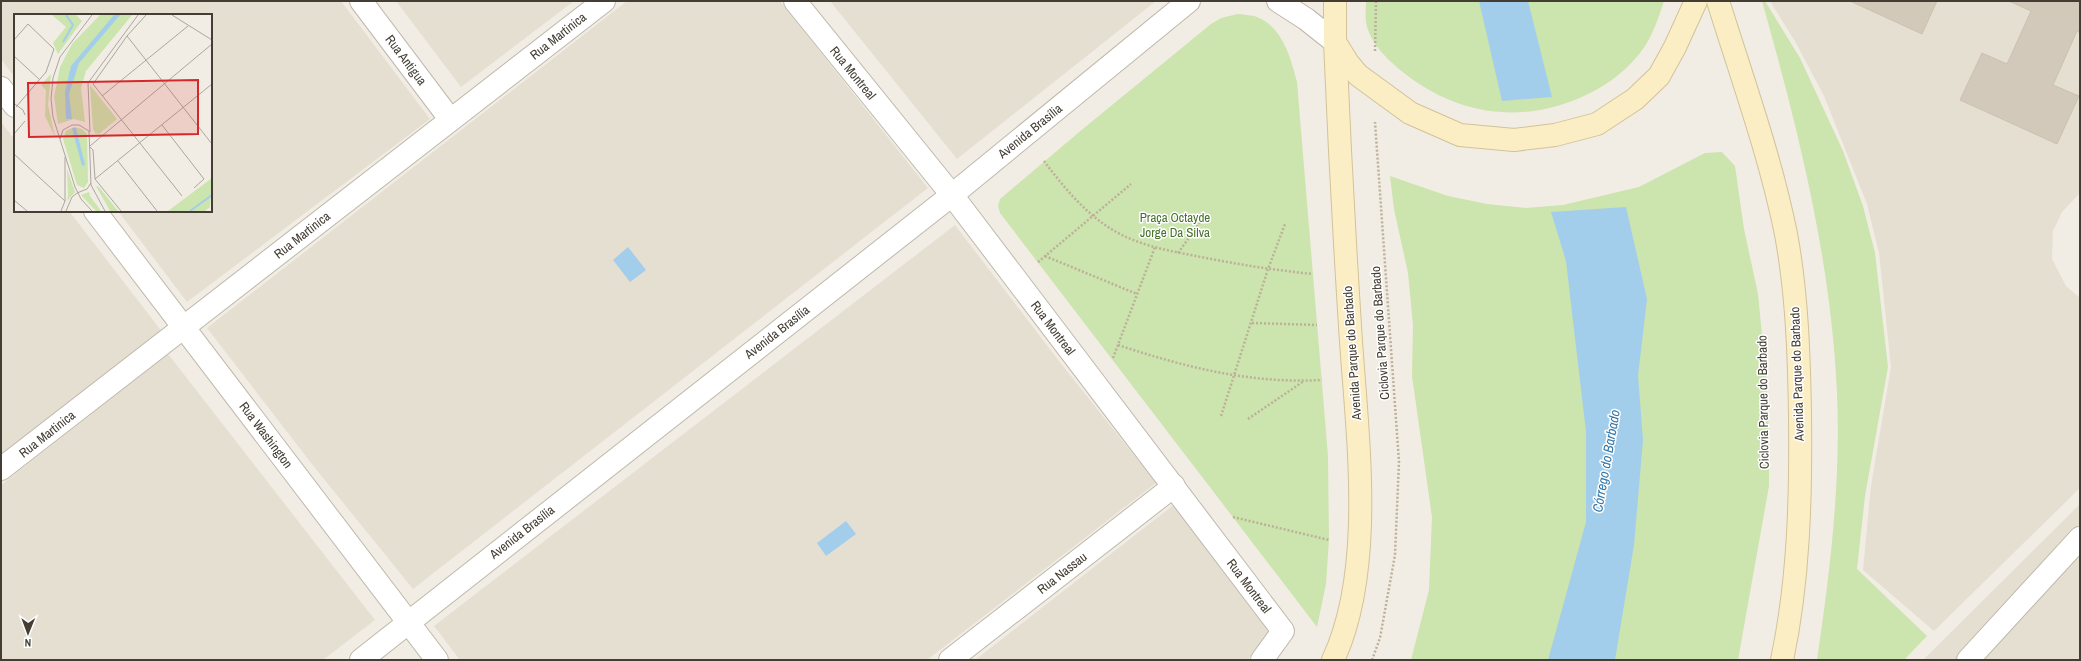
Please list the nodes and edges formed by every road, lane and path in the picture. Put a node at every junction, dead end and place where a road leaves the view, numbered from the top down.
1 (361, 1) edge
2 (604, 1) edge
3 (795, 1) edge
4 (1189, 1) edge
5 (1278, 1) edge
6 (1335, 1) edge
7 (1376, 1) edge
8 (1696, 1) edge
9 (1718, 1) edge
10 (1335, 42) junction
11 (1, 88) edge
12 (1376, 88) junction
13 (14, 105) edge
14 (450, 119) junction
15 (1044, 161) dead end
16 (1131, 184) dead end
17 (952, 195) junction
18 (96, 212) edge
19 (1206, 214) dead end
20 (1094, 216) junction
21 (1285, 224) dead end
22 (1155, 247) junction
23 (1178, 253) junction
24 (1045, 256) junction
25 (1038, 262) dead end
26 (1268, 269) junction
27 (1313, 274) dead end
28 (1137, 294) junction
29 (1251, 323) junction
30 (1317, 325) dead end
31 (184, 328) junction
32 (1118, 345) junction
33 (1112, 359) dead end
34 (1234, 376) junction
35 (1322, 380) dead end
36 (1304, 381) junction
37 (1222, 416) dead end
38 (1248, 419) dead end
39 (1, 469) edge
40 (1174, 486) junction
41 (1233, 517) dead end
42 (2080, 538) edge
43 (1329, 540) dead end
44 (408, 622) junction
45 (361, 660) edge
46 (437, 660) edge
47 (950, 660) edge
48 (1262, 660) edge
49 (1334, 660) edge
50 (1372, 660) edge
51 (1782, 660) edge
52 (1968, 660) edge

1 - 14 street, Rua Antigua
2 - 14 street, Rua Martinica
3 - 17 street, Rua Montreal
4 - 17 street, Avenida Brasília
5 - 10 street
6 - 10 main road, Avenida Parque do Barbado
7 - 12 path, Ciclovia Parque do Barbado
8 - 12 main road
9 - 51 main road, Avenida Parque do Barbado
10 - 12 main road
10 - 49 main road, Avenida Parque do Barbado
11 - 13 street
12 - 50 path, Ciclovia Parque do Barbado
14 - 31 street, Rua Martinica
15 - 20 path
16 - 20 path
17 - 40 street, Rua Montreal
17 - 44 street, Avenida Brasília
18 - 31 street, Rua Washington
19 - 23 path
20 - 22 path
20 - 24 path
21 - 26 path
22 - 23 path
22 - 28 path
23 - 26 path
24 - 25 path
24 - 28 path
26 - 27 path
26 - 29 path
28 - 32 path
29 - 30 path
29 - 34 path
31 - 39 street, Rua Martinica
31 - 44 street, Rua Washington
32 - 33 path
32 - 34 path
34 - 36 path
34 - 37 path
35 - 36 path
36 - 38 path
40 - 47 street, Rua Nassau
40 - 48 street, Rua Montreal
41 - 43 path
42 - 52 street
44 - 45 street, Avenida Brasília
44 - 46 street, Rua Washington

